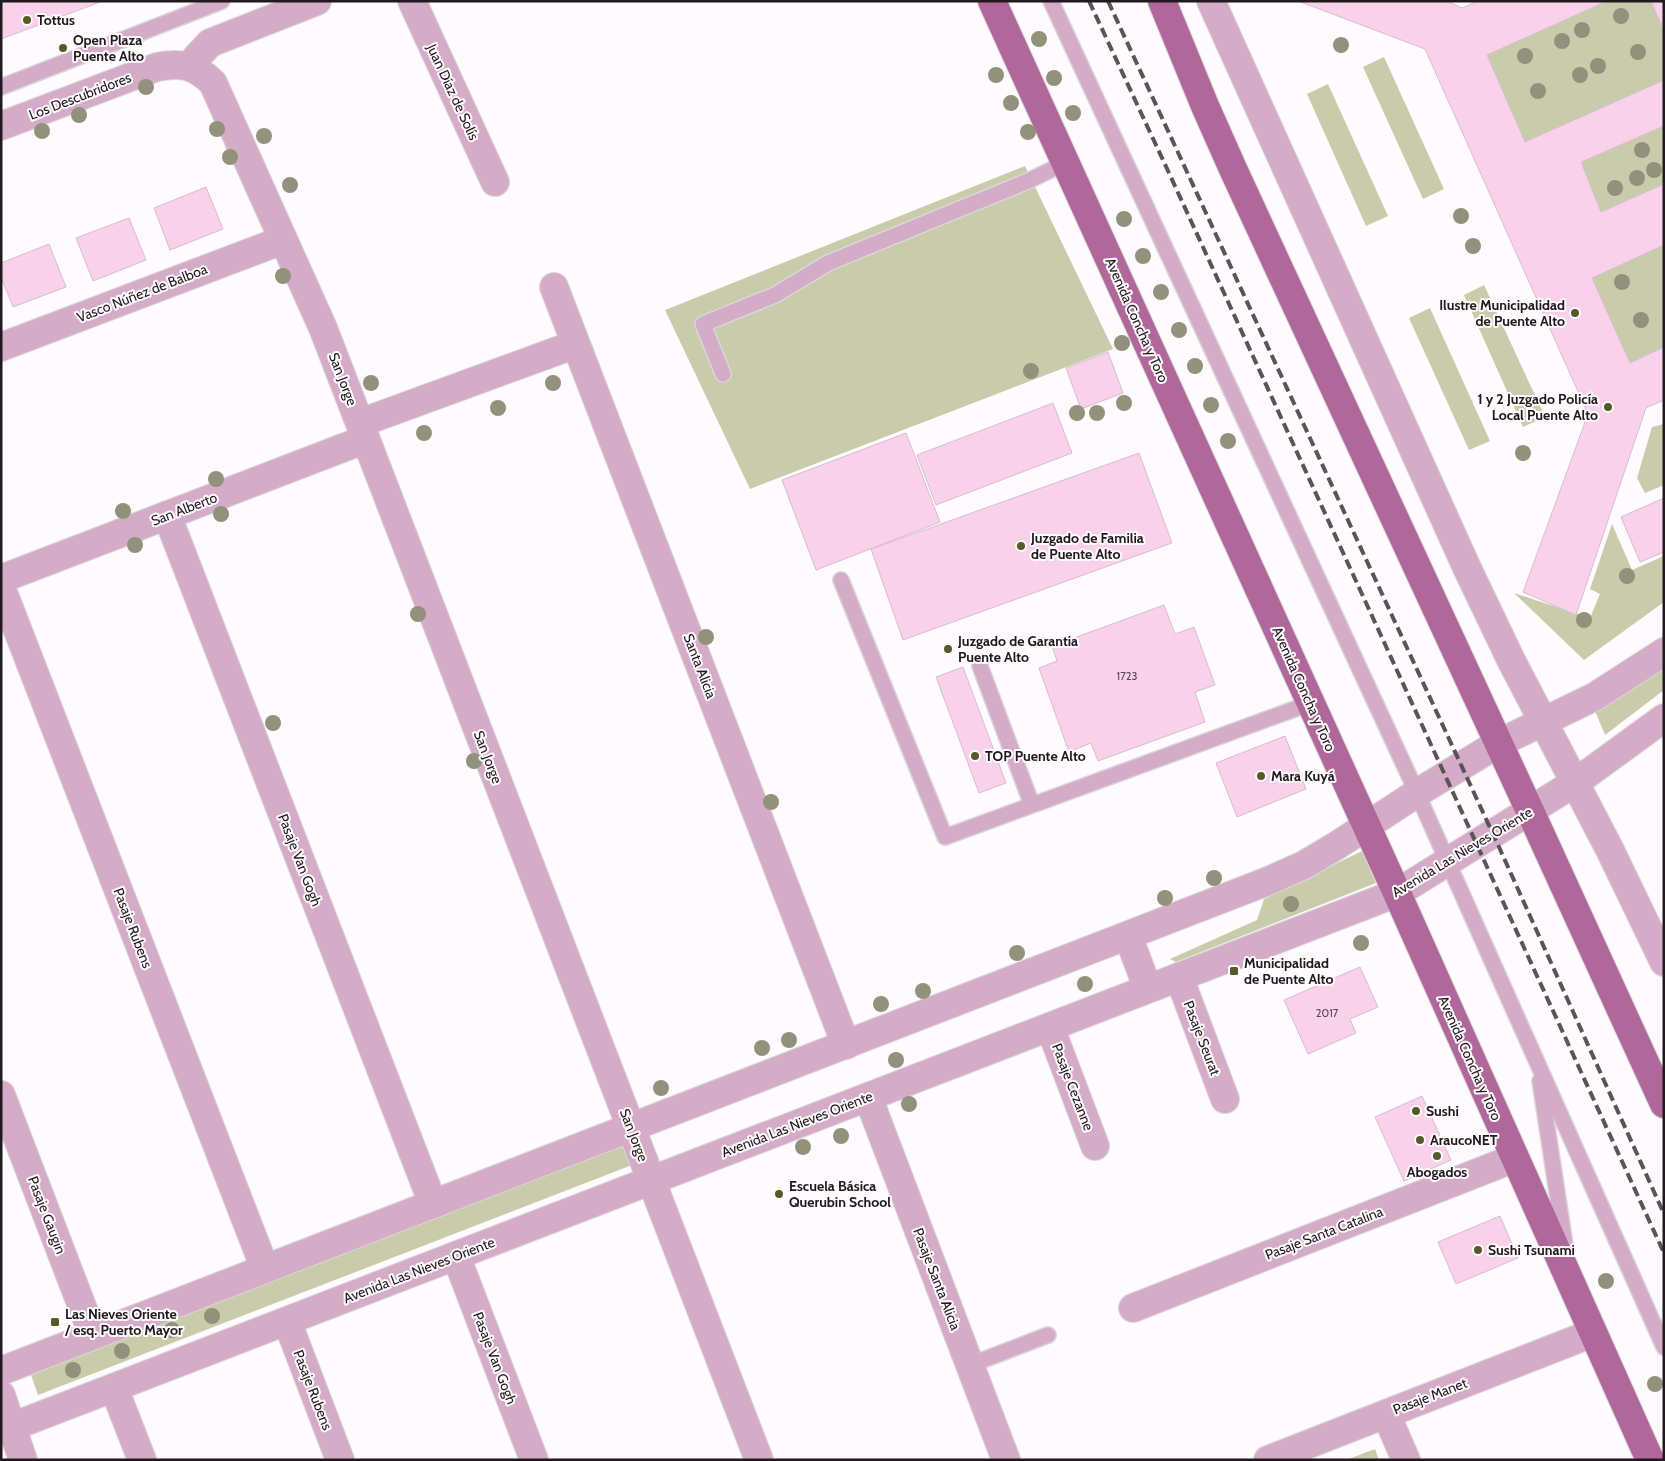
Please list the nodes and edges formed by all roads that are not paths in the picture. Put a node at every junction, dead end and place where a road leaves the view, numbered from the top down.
1 (222, 1) edge
2 (317, 1) edge
3 (412, 1) edge
4 (992, 1) edge
5 (1051, 1) edge
6 (1162, 1) edge
7 (1211, 1) edge
8 (193, 68) junction
9 (1, 87) edge
10 (1, 126) edge
11 (1065, 163) junction
12 (495, 182) dead end
13 (283, 240) junction
14 (554, 287) dead end
15 (576, 344) junction
16 (1, 347) edge
17 (723, 374) dead end
18 (363, 431) junction
19 (167, 515) junction
20 (1, 579) edge
21 (841, 580) dead end
22 (1, 588) edge
23 (1664, 652) edge
24 (980, 666) dead end
25 (1311, 702) junction
26 (1664, 718) edge
27 (1543, 722) junction
28 (1499, 743) junction
29 (1576, 782) junction
30 (1416, 793) junction
31 (1032, 805) junction
32 (1530, 810) junction
33 (1366, 825) junction
34 (1447, 861) junction
35 (1397, 893) junction
36 (1128, 936) junction
37 (1664, 962) edge
38 (1178, 978) junction
39 (1148, 989) junction
40 (1050, 1027) junction
41 (846, 1044) junction
42 (1537, 1059) junction
43 (1, 1095) edge
44 (868, 1097) junction
45 (1225, 1099) dead end
46 (1664, 1104) edge
47 (631, 1128) junction
48 (1095, 1146) dead end
49 (1515, 1158) junction
50 (651, 1180) junction
51 (433, 1204) junction
52 (456, 1256) junction
53 (265, 1269) junction
54 (1571, 1283) junction
55 (1133, 1308) dead end
56 (287, 1321) junction
57 (1593, 1333) junction
58 (93, 1335) junction
59 (1048, 1335) dead end
60 (1664, 1347) edge
61 (970, 1365) junction
62 (1, 1371) edge
63 (114, 1388) junction
64 (1, 1395) edge
65 (1386, 1414) junction
66 (6, 1429) edge
67 (23, 1460) edge
68 (142, 1460) edge
69 (340, 1460) edge
70 (534, 1460) edge
71 (759, 1460) edge
72 (1006, 1460) edge
73 (1268, 1460) edge
74 (1406, 1460) edge
75 (1650, 1460) edge

1 - 9 lane
2 - 8 street
3 - 12 street, Juan Díaz de Solís
4 - 11 main road, Avenida Concha y Toro
5 - 30 lane
6 - 28 main road
7 - 27 street
8 - 10 street, Los Descubridores
8 - 13 street, San Jorge
11 - 17 lane
11 - 25 main road, Avenida Concha y Toro
13 - 16 street, Vasco Núñez de Balboa
13 - 18 street, San Jorge
14 - 15 street, Santa Alicia
15 - 18 street, San Alberto
15 - 41 street, Santa Alicia
18 - 19 street, San Alberto
18 - 47 street, San Jorge
19 - 20 street, San Alberto
19 - 51 street, Pasaje Van Gogh
21 - 31 lane
22 - 53 street, Pasaje Rubens
23 - 27 street
24 - 31 lane
25 - 31 lane
25 - 33 main road, Avenida Concha y Toro
26 - 29 street, Avenida Las Nieves Oriente
27 - 28 street
27 - 29 street
28 - 30 street
28 - 32 main road
29 - 32 street, Avenida Las Nieves Oriente
29 - 37 street
30 - 33 street
30 - 34 lane
32 - 34 street, Avenida Las Nieves Oriente
32 - 46 main road
33 - 35 main road, Avenida Concha y Toro
33 - 36 street
34 - 35 street, Avenida Las Nieves Oriente
34 - 42 lane
35 - 38 street, Avenida Las Nieves Oriente
35 - 49 main road, Avenida Concha y Toro
36 - 39 street
36 - 41 street
38 - 39 street, Avenida Las Nieves Oriente
38 - 45 street, Pasaje Seurat
39 - 40 street, Avenida Las Nieves Oriente
40 - 44 street, Avenida Las Nieves Oriente
40 - 48 street, Pasaje Cezanne
41 - 47 street
42 - 54 lane
42 - 60 lane
43 - 58 street, Pasaje Gaugin
44 - 50 street, Avenida Las Nieves Oriente
44 - 61 street, Pasaje Santa Alicia
47 - 50 street, San Jorge
47 - 51 street
49 - 54 main road, Avenida Concha y Toro
49 - 55 street, Pasaje Santa Catalina
50 - 52 street, Avenida Las Nieves Oriente
50 - 71 street, San Jorge
51 - 53 street
52 - 56 street, Avenida Las Nieves Oriente
52 - 70 street, Pasaje Van Gogh
53 - 58 street
54 - 57 main road, Avenida Concha y Toro
56 - 63 street, Avenida Las Nieves Oriente
56 - 69 street, Pasaje Rubens
57 - 65 street, Pasaje Manet
57 - 75 main road, Avenida Concha y Toro
58 - 62 street
59 - 61 lane
61 - 72 street, Pasaje Santa Alicia
63 - 66 street, Avenida Las Nieves Oriente
63 - 68 street
64 - 66 street
65 - 73 street, Pasaje Manet
65 - 74 street
66 - 67 street

